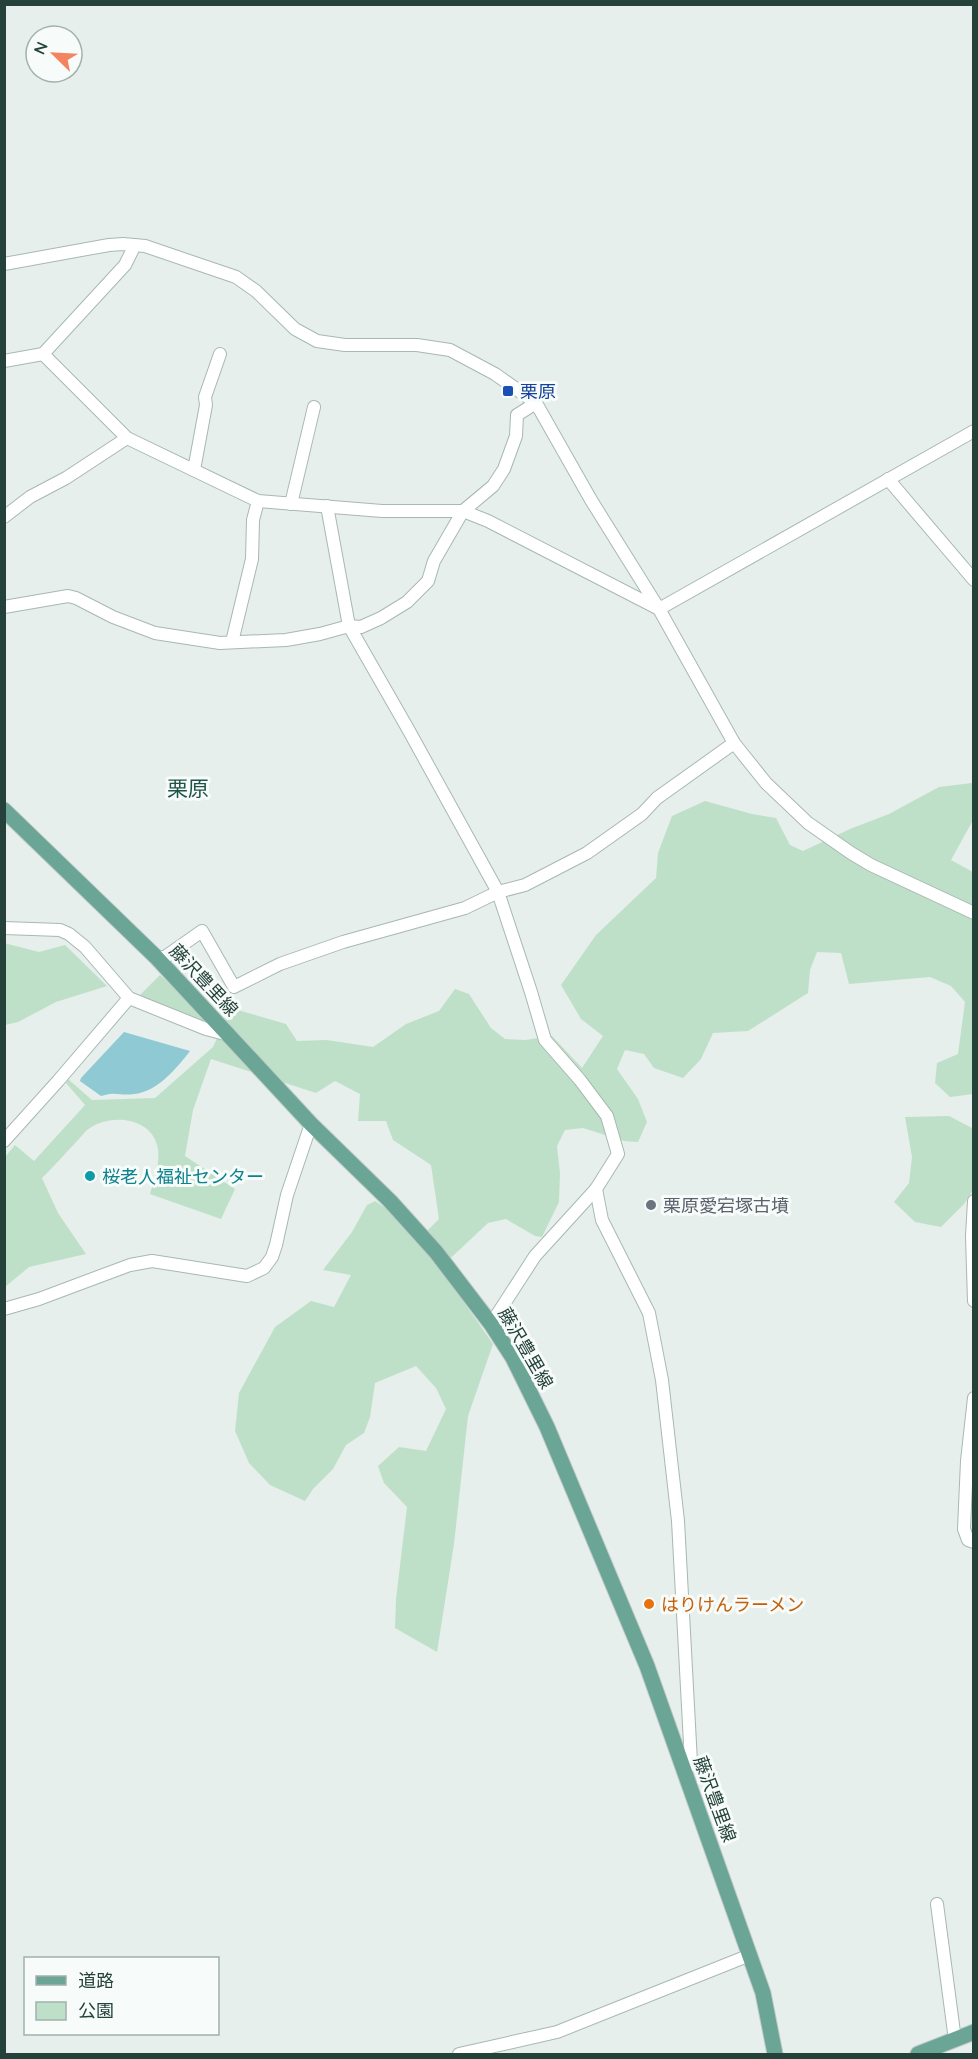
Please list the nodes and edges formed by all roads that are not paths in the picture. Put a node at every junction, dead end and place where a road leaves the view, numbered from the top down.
1 (135, 245) junction
2 (4, 264) edge
3 (44, 354) junction
4 (220, 354) dead end
5 (4, 361) edge
6 (536, 403) junction
7 (314, 406) dead end
8 (974, 431) edge
9 (127, 438) junction
10 (194, 470) junction
11 (888, 479) junction
12 (258, 501) junction
13 (291, 504) junction
14 (327, 506) junction
15 (463, 512) junction
16 (4, 518) edge
17 (974, 580) edge
18 (4, 607) edge
19 (659, 609) junction
20 (348, 626) junction
21 (232, 642) junction
22 (734, 743) junction
23 (4, 810) edge
24 (498, 892) junction
25 (974, 913) edge
26 (4, 928) edge
27 (156, 957) junction
28 (129, 998) junction
29 (230, 1035) junction
30 (310, 1124) junction
31 (4, 1140) edge
32 (596, 1189) junction
33 (974, 1201) edge
34 (974, 1301) edge
35 (4, 1309) edge
36 (491, 1324) junction
37 (974, 1398) edge
38 (974, 1542) edge
39 (685, 1771) junction
40 (937, 1904) dead end
41 (750, 1955) junction
42 (974, 2032) edge
43 (955, 2040) junction
44 (459, 2055) edge
45 (775, 2055) edge
46 (918, 2055) edge

1 - 2 street
1 - 3 street
1 - 6 street
3 - 5 street
3 - 9 street
4 - 10 street
6 - 15 street
6 - 19 street
7 - 13 street
8 - 11 street
9 - 10 street
9 - 16 street
10 - 12 street
11 - 17 street
11 - 19 street
12 - 13 street
12 - 21 street
13 - 14 street
14 - 15 street
14 - 20 street
15 - 19 street
15 - 20 street
18 - 21 street
19 - 22 street
20 - 21 street
20 - 24 street
22 - 24 street
22 - 25 street
23 - 27 main road, 藤沢豊里線
24 - 27 street
24 - 32 street
26 - 28 street
27 - 29 main road, 藤沢豊里線
28 - 29 street
28 - 31 street
29 - 30 main road, 藤沢豊里線
30 - 35 street
30 - 36 main road, 藤沢豊里線
32 - 36 street
32 - 39 street
33 - 34 street
36 - 39 main road, 藤沢豊里線
37 - 38 street
39 - 41 main road, 藤沢豊里線
40 - 43 street
41 - 44 street
41 - 45 main road, 藤沢豊里線
42 - 43 main road
43 - 46 main road

